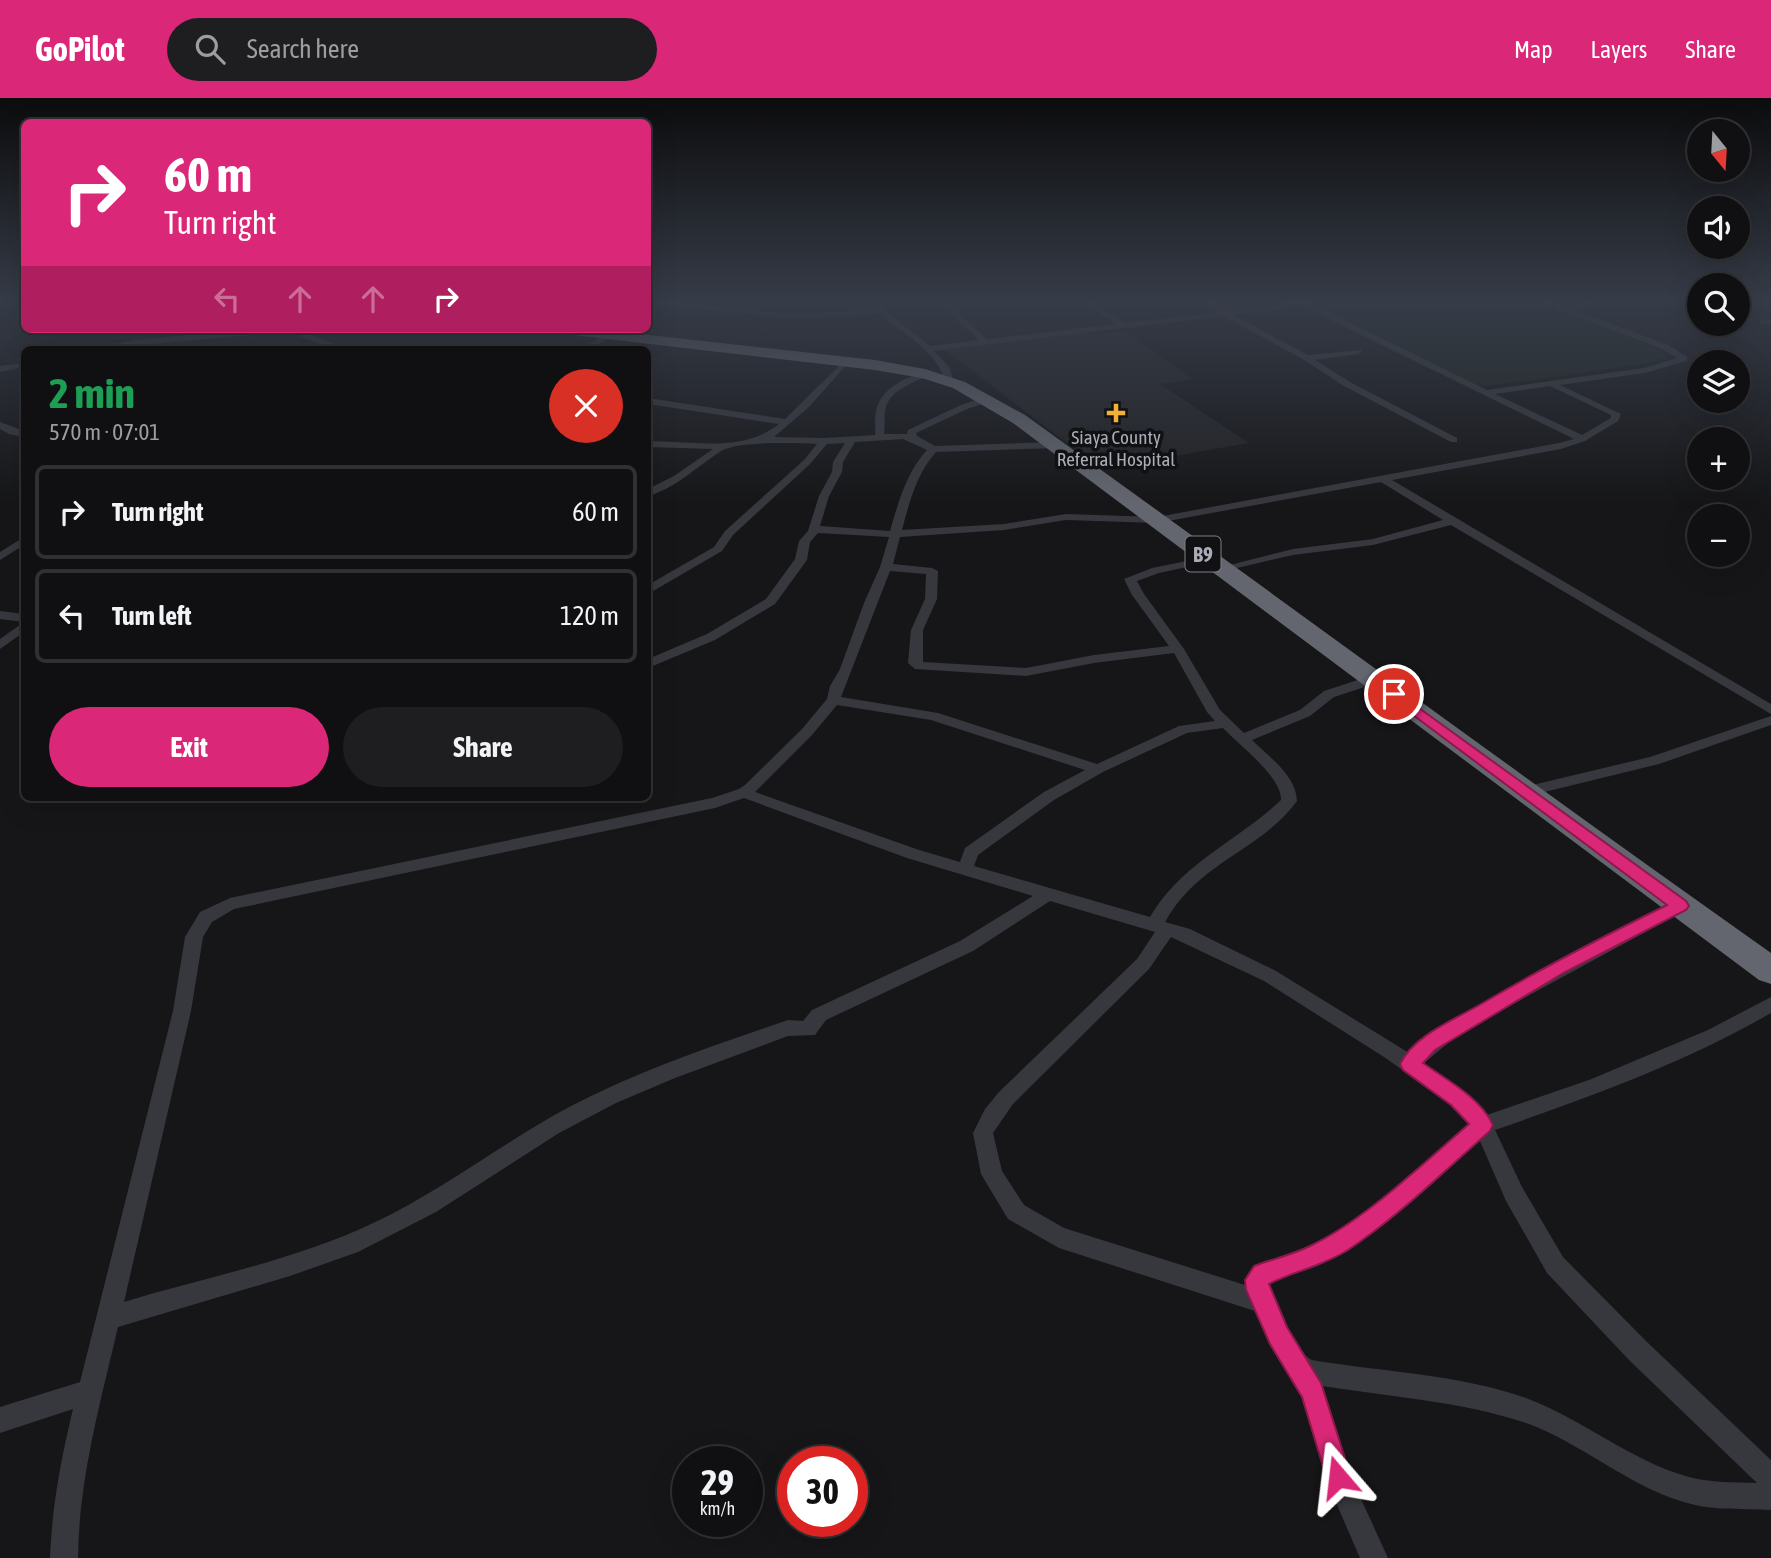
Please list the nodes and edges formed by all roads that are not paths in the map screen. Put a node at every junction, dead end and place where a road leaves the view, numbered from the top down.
1 (840, 367) edge
2 (879, 367) edge
3 (945, 367) edge
4 (1321, 367) edge
5 (1434, 367) edge
6 (1660, 367) edge
7 (925, 374) junction
8 (949, 382) junction
9 (1554, 385) junction
10 (1487, 393) junction
11 (988, 399) junction
12 (651, 401) edge
13 (786, 422) junction
14 (0, 425) edge
15 (12, 432) junction
16 (21, 432) edge
17 (0, 435) edge
18 (879, 436) junction
19 (913, 438) junction
20 (852, 439) junction
21 (1582, 439) junction
22 (763, 440) junction
23 (1454, 440) dead end
24 (824, 441) junction
25 (651, 444) edge
26 (726, 444) junction
27 (1055, 445) junction
28 (933, 449) junction
29 (1383, 479) junction
30 (651, 492) edge
31 (1157, 520) junction
32 (1452, 521) junction
33 (814, 530) junction
34 (893, 534) junction
35 (21, 542) edge
36 (0, 557) edge
37 (1217, 564) junction
38 (886, 567) junction
39 (651, 588) edge
40 (0, 615) edge
41 (21, 618) edge
42 (21, 628) edge
43 (0, 645) edge
44 (1178, 649) junction
45 (651, 663) edge
46 (1375, 678) junction
47 (834, 700) junction
48 (1771, 710) edge
49 (1771, 719) edge
50 (1224, 724) junction
51 (1242, 739) junction
52 (1098, 769) junction
53 (1524, 792) junction
54 (744, 793) junction
55 (965, 870) junction
56 (1049, 893) junction
57 (1680, 906) junction
58 (1161, 926) junction
59 (1771, 971) edge
60 (1771, 1004) edge
61 (1410, 1064) junction
62 (1483, 1125) junction
63 (1263, 1302) junction
64 (106, 1319) junction
65 (1296, 1365) junction
66 (89, 1392) junction
67 (0, 1420) edge
68 (1771, 1478) edge
69 (1771, 1497) edge
70 (64, 1558) edge
71 (1374, 1558) edge

1 - 13 street
2 - 7 highway, B9
3 - 8 street
4 - 23 street
5 - 10 street
6 - 9 street
7 - 8 highway, B9
7 - 18 street
8 - 11 highway, B9
9 - 10 street
9 - 21 street
10 - 21 street
11 - 19 street
11 - 27 highway, B9
12 - 13 street
13 - 22 street
14 - 15 street
15 - 16 street
15 - 17 street
18 - 19 street
18 - 20 street
19 - 28 street
20 - 24 street
20 - 33 street
21 - 29 street
22 - 24 street
22 - 26 street
24 - 39 street
25 - 26 street
26 - 30 street
27 - 28 street
27 - 31 highway, B9
28 - 34 street
29 - 31 street
29 - 32 street
31 - 34 street
31 - 37 highway, B9
32 - 37 street
32 - 48 street
33 - 34 street
33 - 45 street
34 - 38 street
35 - 36 street
37 - 44 street
37 - 46 highway, B9
38 - 44 street
38 - 47 street
40 - 41 street
42 - 43 street
44 - 50 street
46 - 51 street
46 - 53 highway, B9
47 - 52 street
47 - 54 street
49 - 53 street
50 - 51 street
50 - 52 street
51 - 58 street
52 - 55 street
53 - 57 highway, B9
54 - 55 street
54 - 64 street
55 - 56 street
56 - 58 street
56 - 64 street
57 - 59 highway, B9
57 - 61 street
58 - 61 street
58 - 63 street
60 - 62 street
61 - 62 street
62 - 63 street
62 - 68 street
63 - 65 street
64 - 66 street
65 - 69 street
65 - 71 street
66 - 67 street
66 - 70 street

